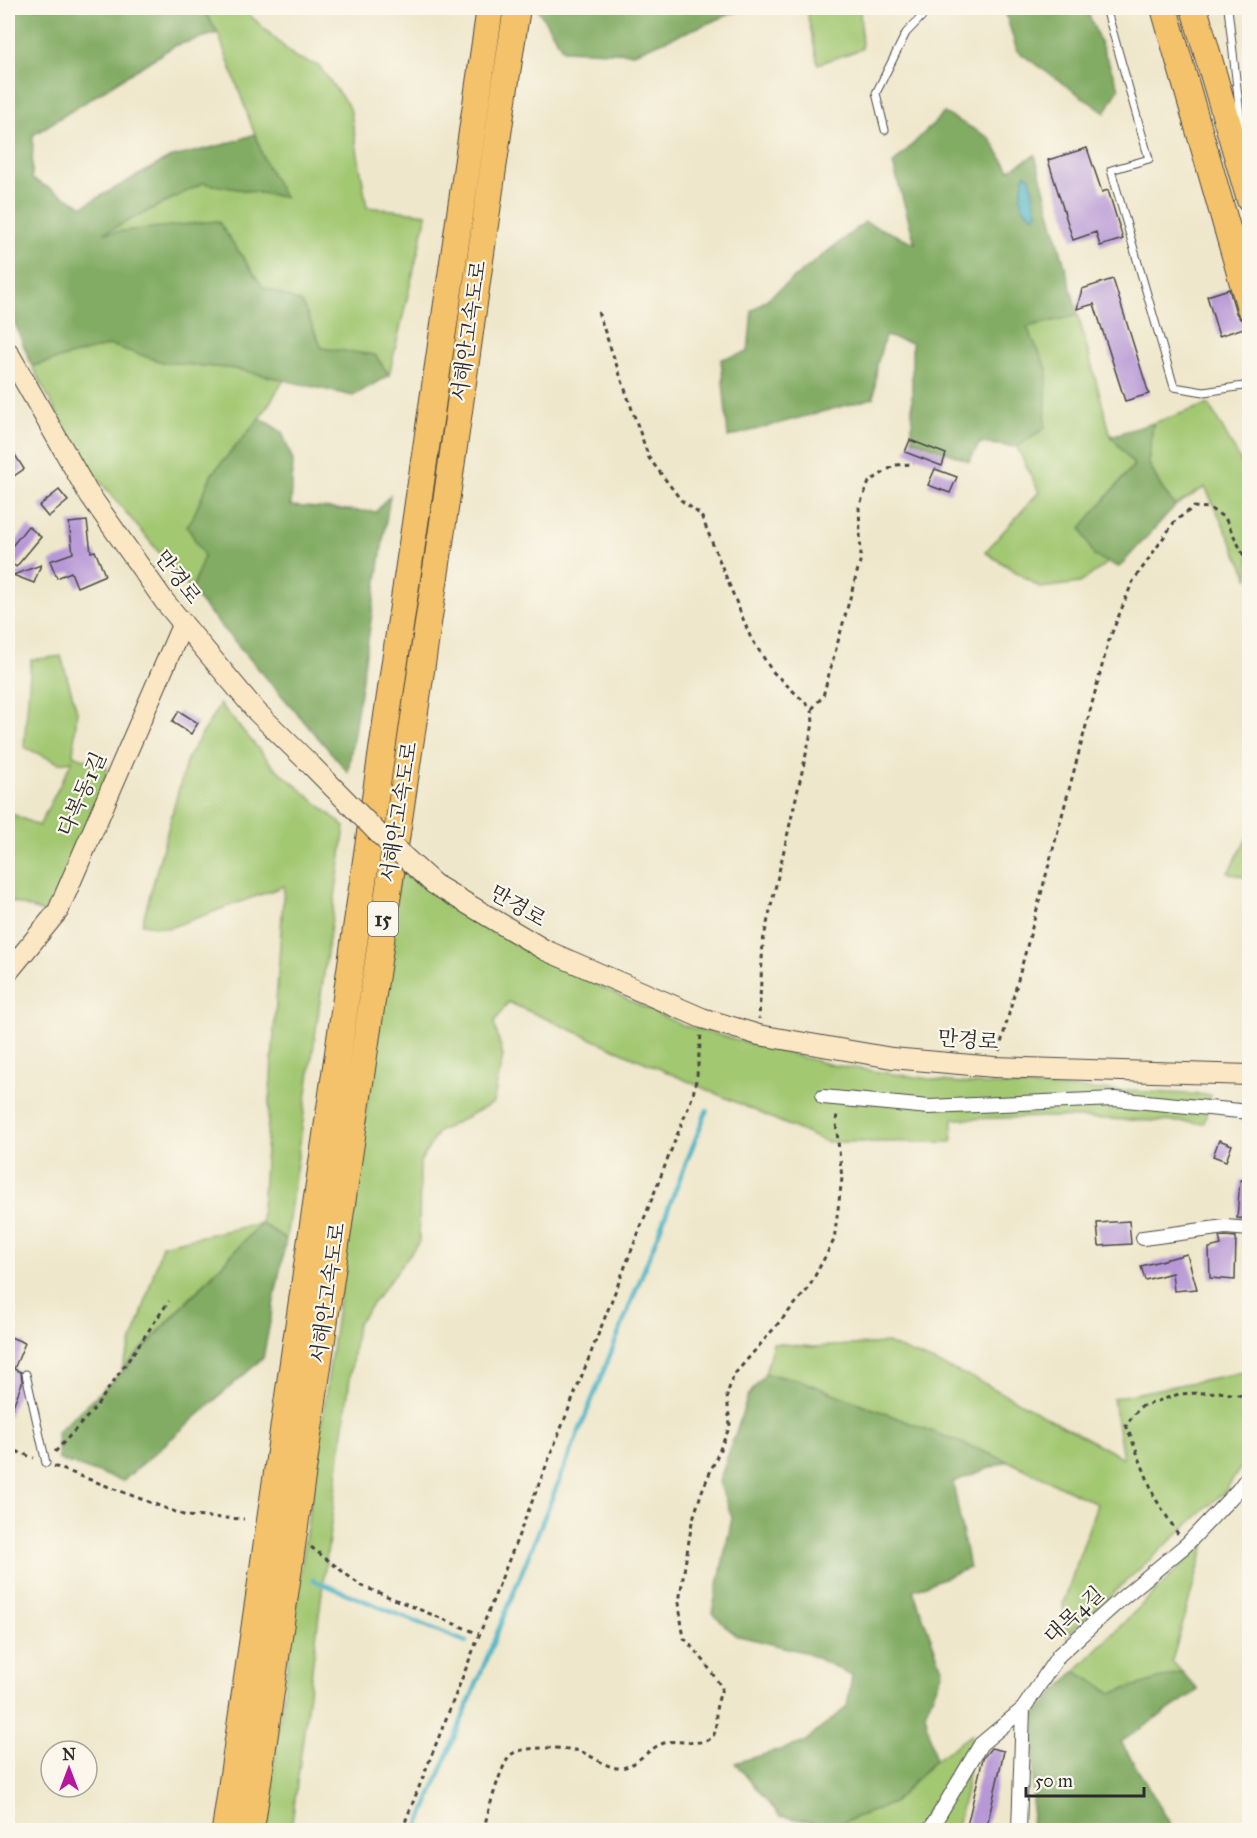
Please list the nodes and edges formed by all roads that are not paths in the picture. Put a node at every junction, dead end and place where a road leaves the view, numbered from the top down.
1 (490, 8) edge
2 (930, 8) edge
3 (1106, 8) edge
4 (1164, 8) edge
5 (1194, 8) edge
6 (1228, 8) edge
7 (517, 10) edge
8 (885, 130) dead end
9 (1249, 200) edge
10 (1250, 308) edge
11 (8, 352) edge
12 (1250, 385) edge
13 (183, 623) junction
14 (8, 972) edge
15 (1250, 1075) edge
16 (823, 1097) dead end
17 (1250, 1113) edge
18 (1250, 1229) edge
19 (1143, 1239) dead end
20 (26, 1374) dead end
21 (46, 1463) road end
22 (1250, 1474) edge
23 (1023, 1709) junction
24 (225, 1830) edge
25 (251, 1830) edge
26 (930, 1830) edge
27 (1019, 1830) edge

1 - 24 highway, 서해안고속도로 / 15
2 - 8 lane
3 - 12 lane
4 - 10 highway
5 - 9 highway
6 - 9 lane
7 - 25 highway, 서해안고속도로 / 15
11 - 13 street, 만경로
13 - 14 street, 다복동1길
13 - 15 street, 만경로, bridge
16 - 17 street
18 - 19 street
20 - 21 lane
22 - 23 street, 대목4길
23 - 26 street, 대목4길
23 - 27 street

